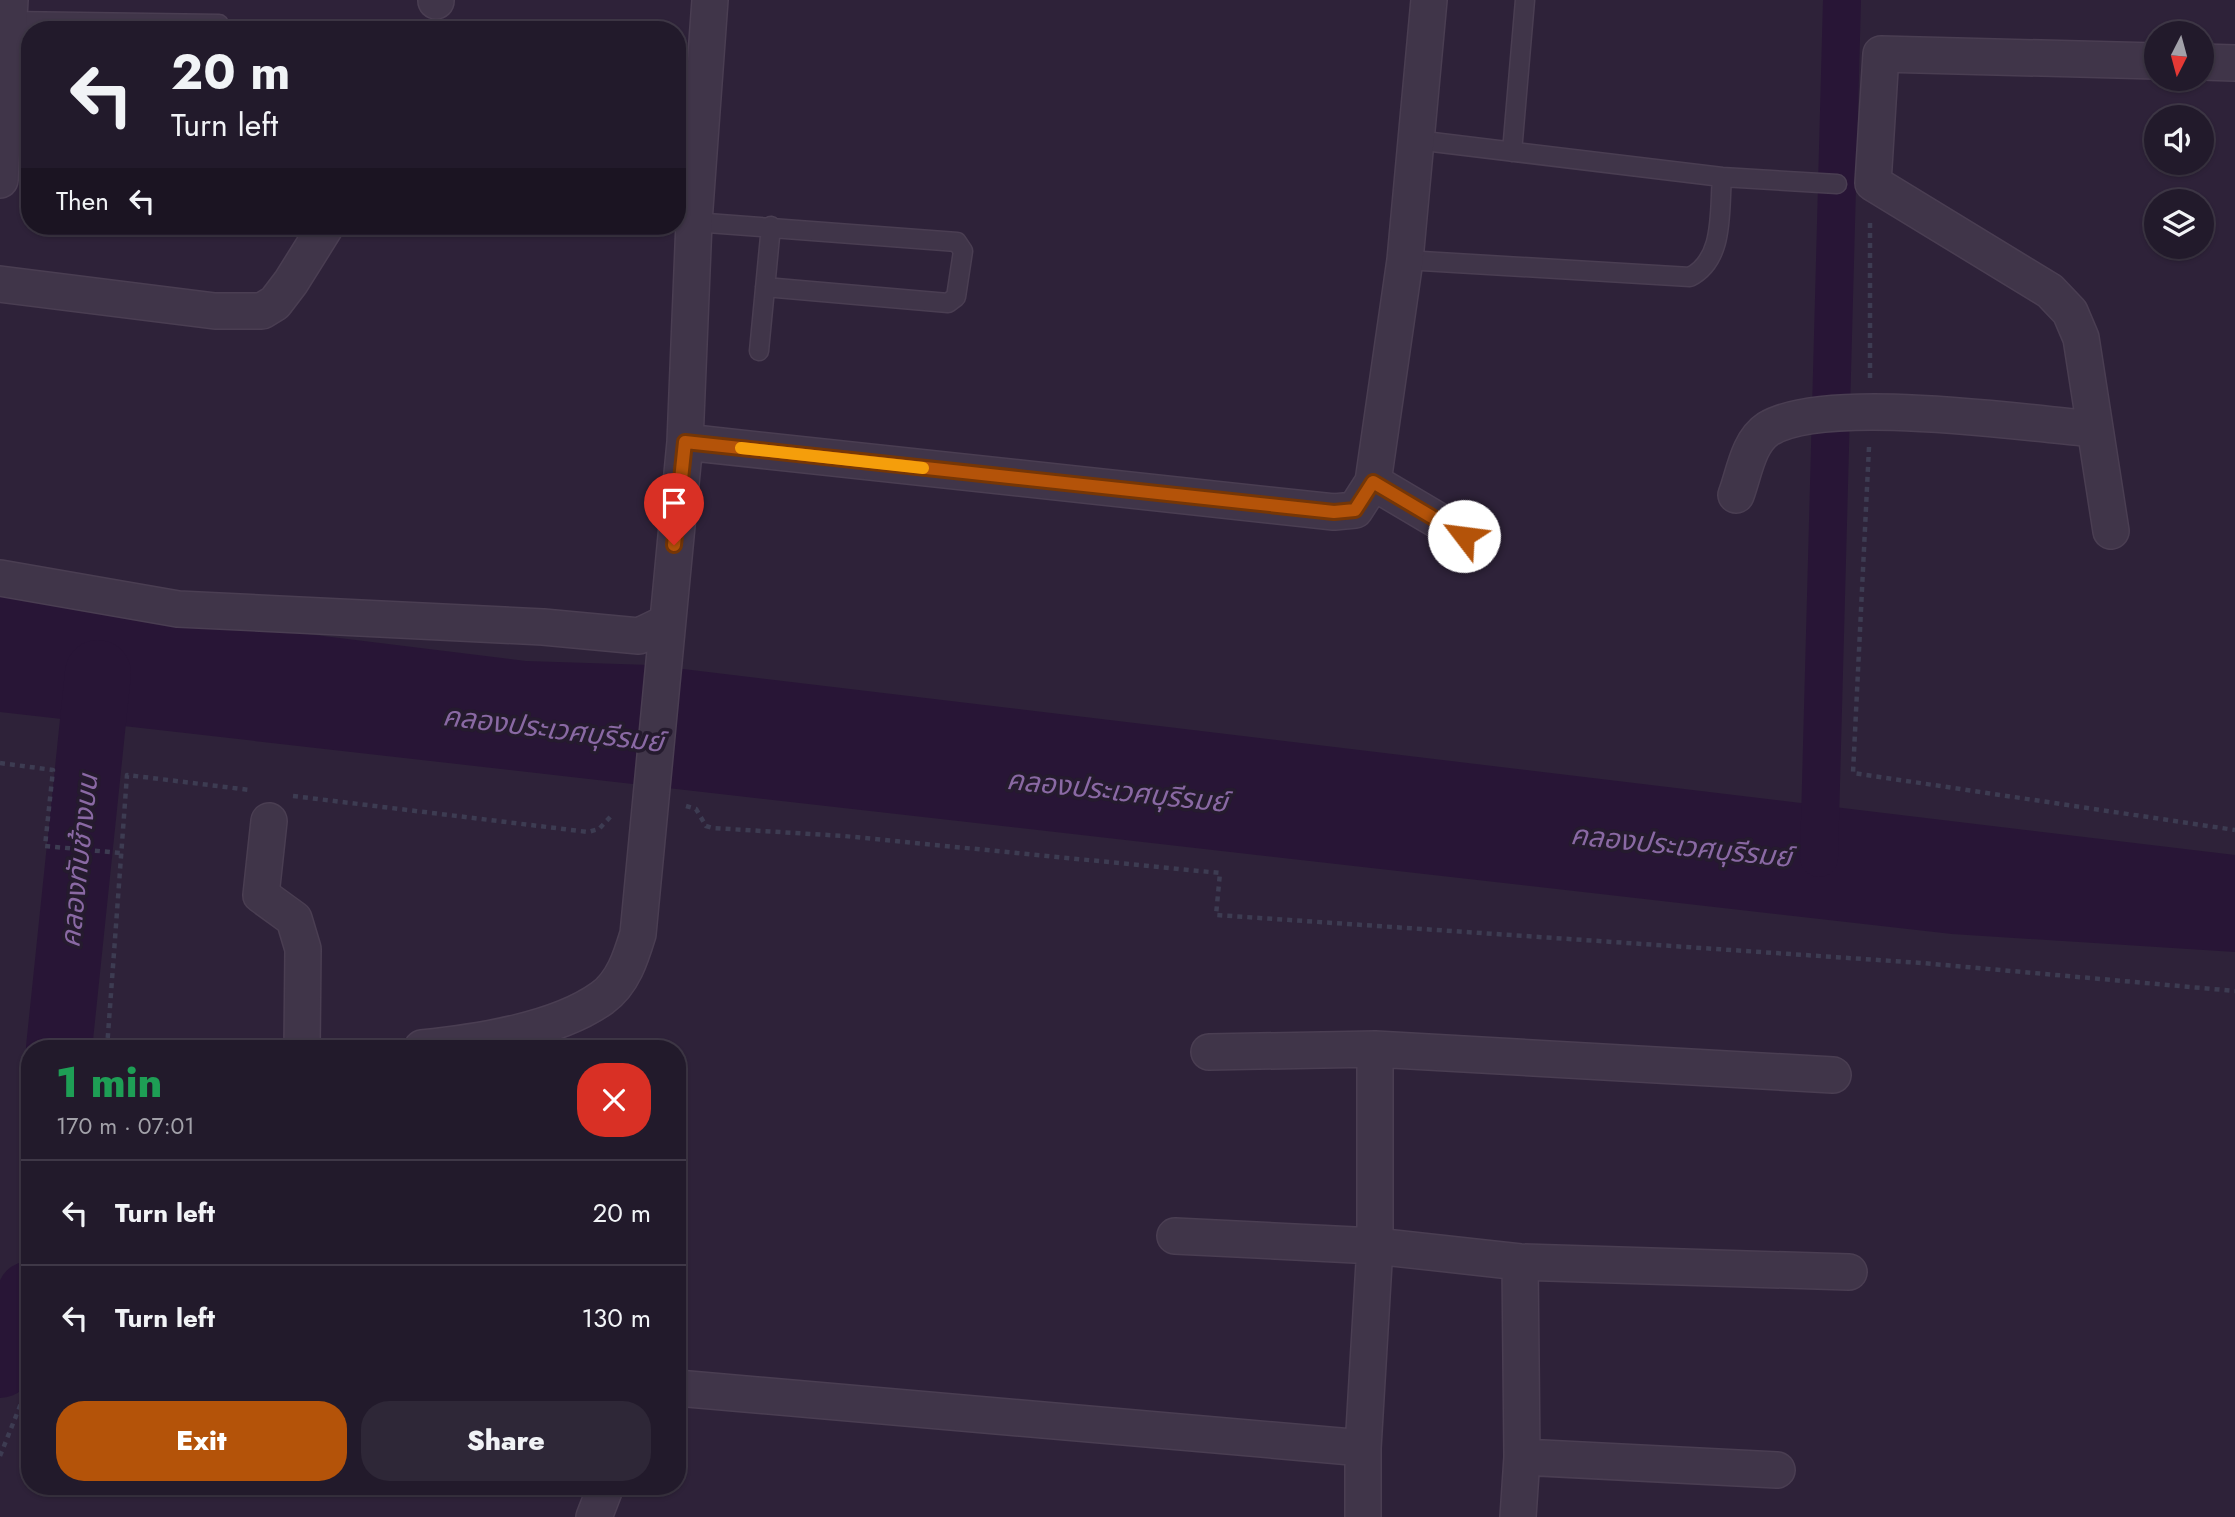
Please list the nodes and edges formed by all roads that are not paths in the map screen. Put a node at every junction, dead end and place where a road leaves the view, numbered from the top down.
1 (710, 0) edge
2 (1429, 0) edge
3 (1525, 0) edge
4 (10, 10) edge
5 (174, 21) edge
6 (2144, 61) edge
7 (2214, 62) edge
8 (2235, 63) edge
9 (1416, 140) junction
10 (1512, 152) junction
11 (1721, 177) junction
12 (0, 180) edge
13 (1838, 184) dead end
14 (689, 208) edge
15 (771, 226) junction
16 (320, 235) edge
17 (1405, 260) junction
18 (0, 284) edge
19 (765, 287) junction
20 (759, 351) dead end
21 (2095, 429) junction
22 (685, 442) junction
23 (1373, 482) junction
24 (1737, 495) dead end
25 (2110, 531) dead end
26 (1464, 536) dead end
27 (0, 578) edge
28 (666, 631) junction
29 (274, 803) road end
30 (302, 1040) edge
31 (482, 1040) edge
32 (1375, 1049) junction
33 (1209, 1052) dead end
34 (1833, 1074) dead end
35 (1175, 1236) dead end
36 (1374, 1246) junction
37 (1520, 1262) junction
38 (1849, 1272) dead end
39 (686, 1389) edge
40 (1363, 1448) junction
41 (1522, 1457) junction
42 (1777, 1470) dead end
43 (603, 1495) edge
44 (594, 1517) edge
45 (1363, 1517) edge
46 (1518, 1517) edge

1 - 14 street
2 - 9 street
3 - 10 lane
4 - 5 lane
4 - 12 street
6 - 21 street
7 - 8 street
9 - 10 lane
9 - 17 street
10 - 11 lane
11 - 13 lane
11 - 17 lane
14 - 15 lane
14 - 22 street
15 - 19 lane
15 - 19 lane
16 - 18 street
17 - 23 street
19 - 20 lane
21 - 24 street
21 - 25 street
22 - 23 street
22 - 28 street
23 - 26 street
27 - 28 street
28 - 31 street
29 - 30 street
32 - 33 street
32 - 34 street
32 - 36 street
35 - 36 street
36 - 37 street
36 - 40 street
37 - 38 street
37 - 41 street
39 - 40 street
40 - 45 street
41 - 42 street
41 - 46 street
43 - 44 street

